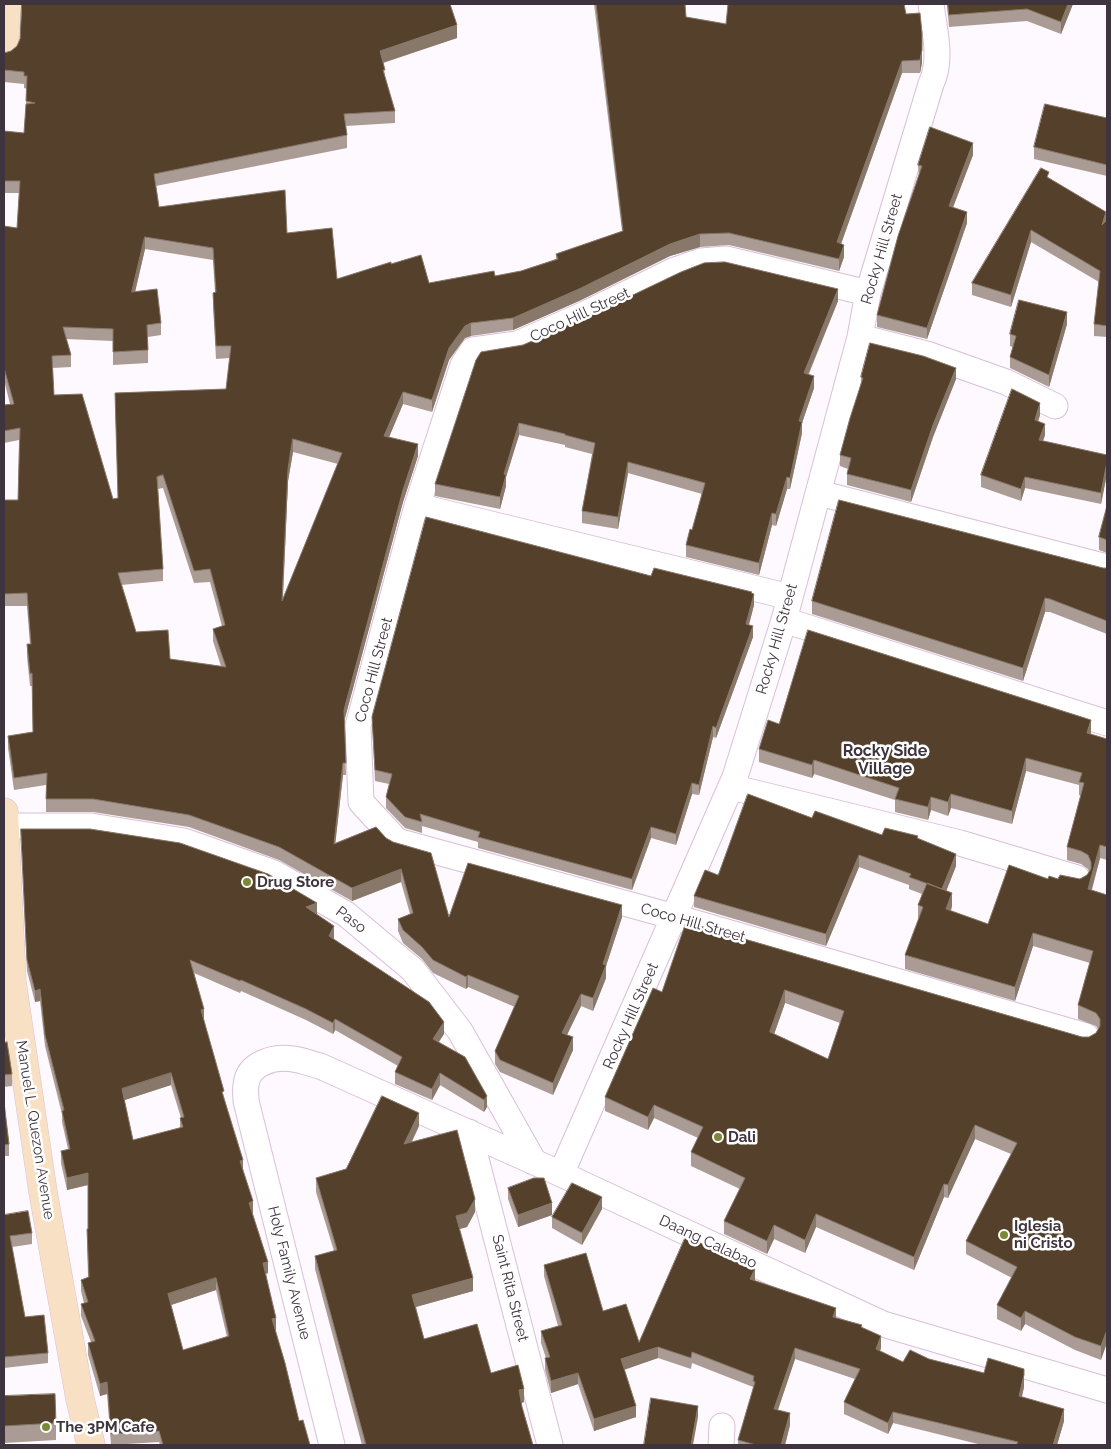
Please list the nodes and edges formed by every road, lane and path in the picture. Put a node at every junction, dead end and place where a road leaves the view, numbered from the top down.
1 (7, 4) edge
2 (931, 4) edge
3 (4, 50) edge
4 (868, 293) junction
5 (860, 337) junction
6 (1055, 406) dead end
7 (819, 493) junction
8 (417, 506) junction
9 (1107, 567) edge
10 (787, 609) junction
11 (1107, 723) edge
12 (731, 788) junction
13 (4, 819) edge
14 (1077, 878) edge
15 (675, 917) junction
16 (1086, 1036) edge
17 (246, 1101) joint
18 (469, 1132) junction
19 (534, 1162) junction
20 (561, 1174) junction
21 (1107, 1390) edge
22 (91, 1445) edge
23 (332, 1445) edge
24 (550, 1445) edge

1 - 3 main road
2 - 4 street, Rocky Hill Street
4 - 5 street, Rocky Hill Street
4 - 8 street, Coco Hill Street
5 - 6 street
5 - 7 street, Rocky Hill Street
7 - 9 street
7 - 10 street, Rocky Hill Street
8 - 10 street
8 - 15 street, Coco Hill Street
10 - 11 street
10 - 12 street, Rocky Hill Street
12 - 14 street
12 - 15 street, Rocky Hill Street
13 - 19 street, Paso
13 - 22 main road, Manuel L. Quezon Avenue
15 - 16 street, Coco Hill Street
15 - 20 street, Rocky Hill Street
17 - 18 street, Daang Calabao
17 - 23 street, Holy Family Avenue
18 - 19 street, Daang Calabao
18 - 24 street, Saint Rita Street
19 - 20 street, Daang Calabao
20 - 21 street, Daang Calabao

